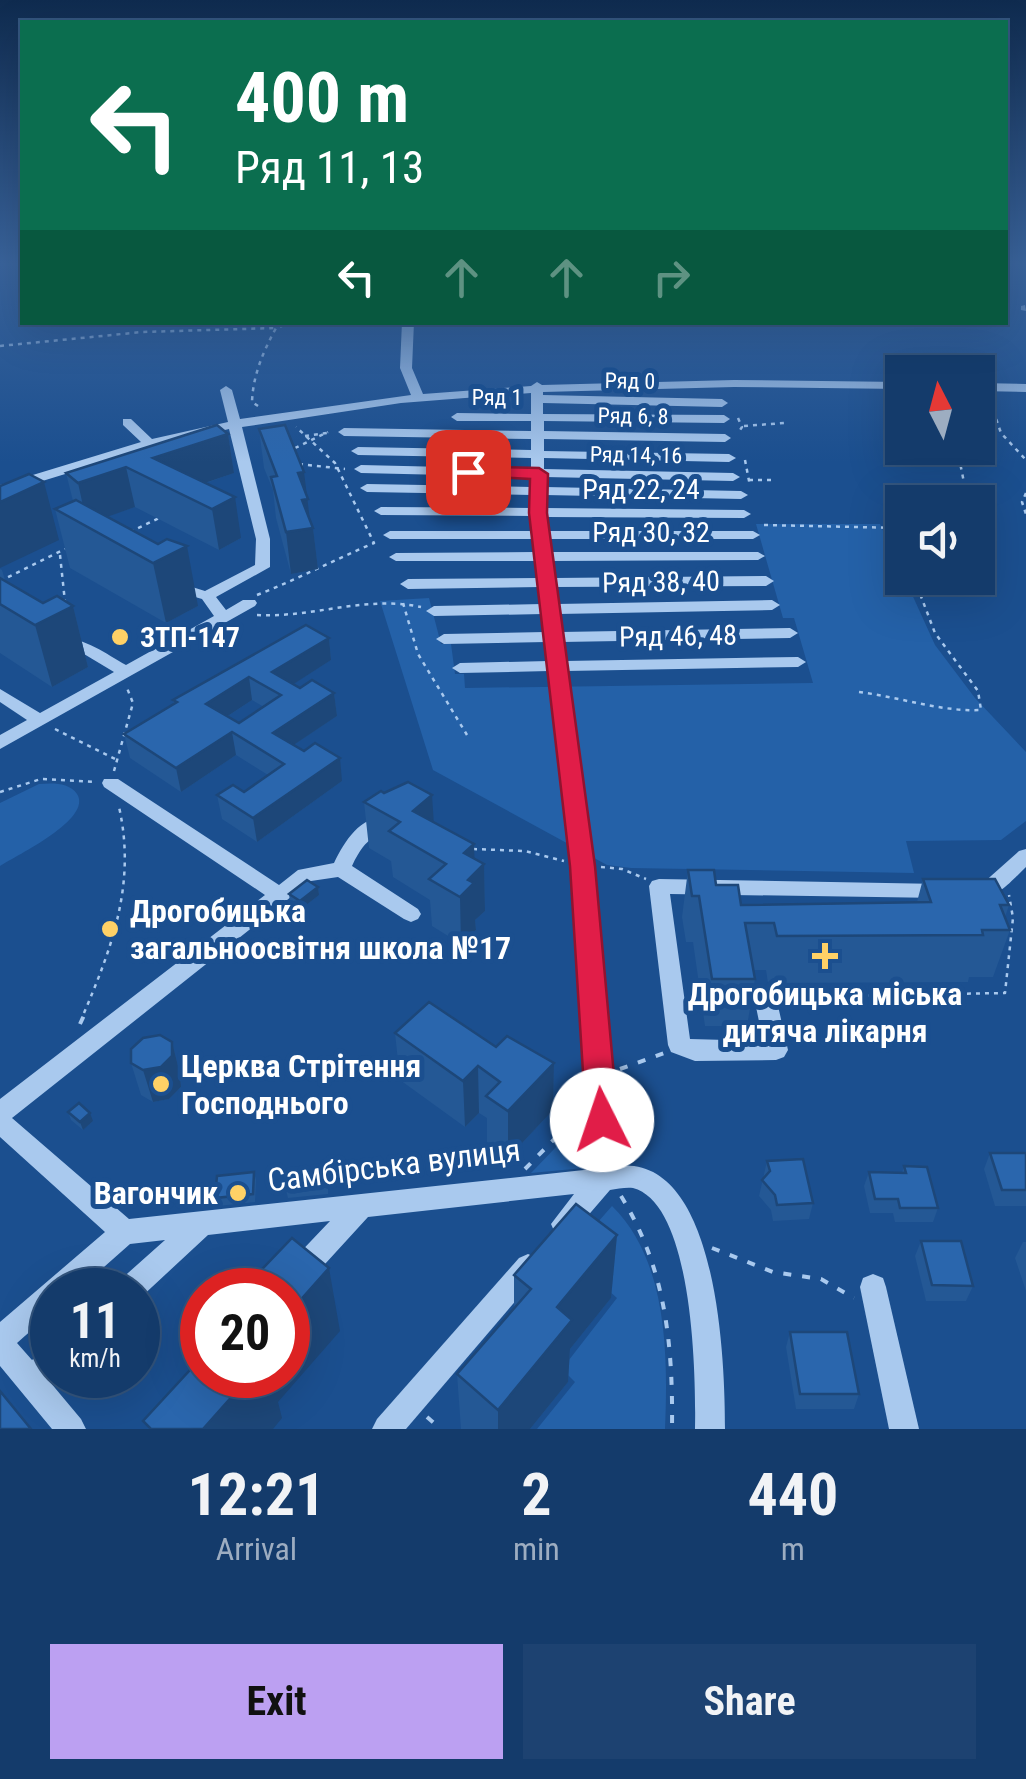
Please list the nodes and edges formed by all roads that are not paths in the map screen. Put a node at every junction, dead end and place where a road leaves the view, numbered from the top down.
1 (408, 329) edge
2 (885, 386) edge
3 (995, 387) edge
4 (1026, 388) edge
5 (226, 390) dead end
6 (418, 396) junction
7 (722, 402) dead end
8 (456, 417) dead end
9 (724, 419) dead end
10 (127, 422) dead end
11 (235, 424) junction
12 (339, 429) road end
13 (725, 438) dead end
14 (150, 444) junction
15 (538, 446) junction
16 (243, 449) junction
17 (358, 451) dead end
18 (225, 455) edge
19 (729, 458) dead end
20 (362, 469) road end
21 (733, 477) road end
22 (367, 488) dead end
23 (7, 492) edge
24 (742, 495) dead end
25 (381, 511) dead end
26 (744, 514) dead end
27 (756, 530) road end
28 (390, 535) dead end
29 (542, 535) junction
30 (758, 556) dead end
31 (544, 557) junction
32 (396, 558) dead end
33 (766, 581) dead end
34 (548, 582) junction
35 (168, 583) edge
36 (408, 584) dead end
37 (207, 596) junction
38 (772, 606) dead end
39 (552, 608) junction
40 (434, 612) road end
41 (41, 631) edge
42 (790, 633) dead end
43 (555, 637) junction
44 (444, 639) dead end
45 (798, 662) dead end
46 (559, 666) junction
47 (460, 668) dead end
48 (126, 672) junction
49 (0, 694) edge
50 (40, 721) junction
51 (0, 744) edge
52 (111, 783) road end
53 (409, 818) edge
54 (1026, 856) edge
55 (341, 869) junction
56 (279, 894) junction
57 (411, 914) dead end
58 (766, 997) road end
59 (0, 1113) edge
60 (0, 1122) edge
61 (606, 1176) junction
62 (363, 1204) junction
63 (202, 1223) junction
64 (124, 1232) junction
65 (83, 1268) edge
66 (153, 1268) edge
67 (303, 1268) edge
68 (864, 1293) road end
69 (30, 1315) edge
70 (0, 1342) edge
71 (30, 1363) edge
72 (56, 1398) edge
73 (71, 1429) edge
74 (388, 1429) edge
75 (710, 1429) edge
76 (904, 1429) edge

1 - 6 street
2 - 15 street
3 - 4 street
5 - 11 street
6 - 11 street
6 - 15 street
7 - 15 street, Ряд 0
8 - 15 street, Ряд 1
9 - 15 street
10 - 14 street
11 - 14 street
11 - 16 street
12 - 15 street
13 - 15 street, Ряд 6, 8
14 - 23 street
15 - 17 street
15 - 19 street
15 - 20 street
15 - 21 street, Ряд 14, 16
15 - 22 street
15 - 24 street
15 - 25 street
15 - 26 street, Ряд 22, 24
15 - 29 street
16 - 18 street
16 - 37 street
27 - 29 street
28 - 29 street
29 - 31 street
30 - 31 street, Ряд 30, 32
31 - 32 street, Ряд 30, 32
31 - 34 street
33 - 34 street
34 - 36 street
34 - 39 street
35 - 37 street
37 - 48 street
38 - 39 street, Ряд 38, 40
39 - 40 street, Ряд 38, 40
39 - 43 street
41 - 48 street
42 - 43 street
43 - 44 street
43 - 46 street
45 - 46 street, Ряд 46, 48
46 - 47 street, Ряд 46, 48
46 - 61 street
48 - 50 street
49 - 50 street
50 - 51 street
52 - 56 street
53 - 55 street
54 - 58 street
55 - 56 street
55 - 57 street
56 - 59 street
60 - 64 street
61 - 62 street, Самбірська вулиця
61 - 74 street
61 - 75 street, Самбірська вулиця
62 - 63 street, Самбірська вулиця
62 - 67 street
63 - 64 street, Самбірська вулиця
63 - 66 street
64 - 65 street
68 - 76 street
69 - 70 street
70 - 71 street
72 - 73 street

